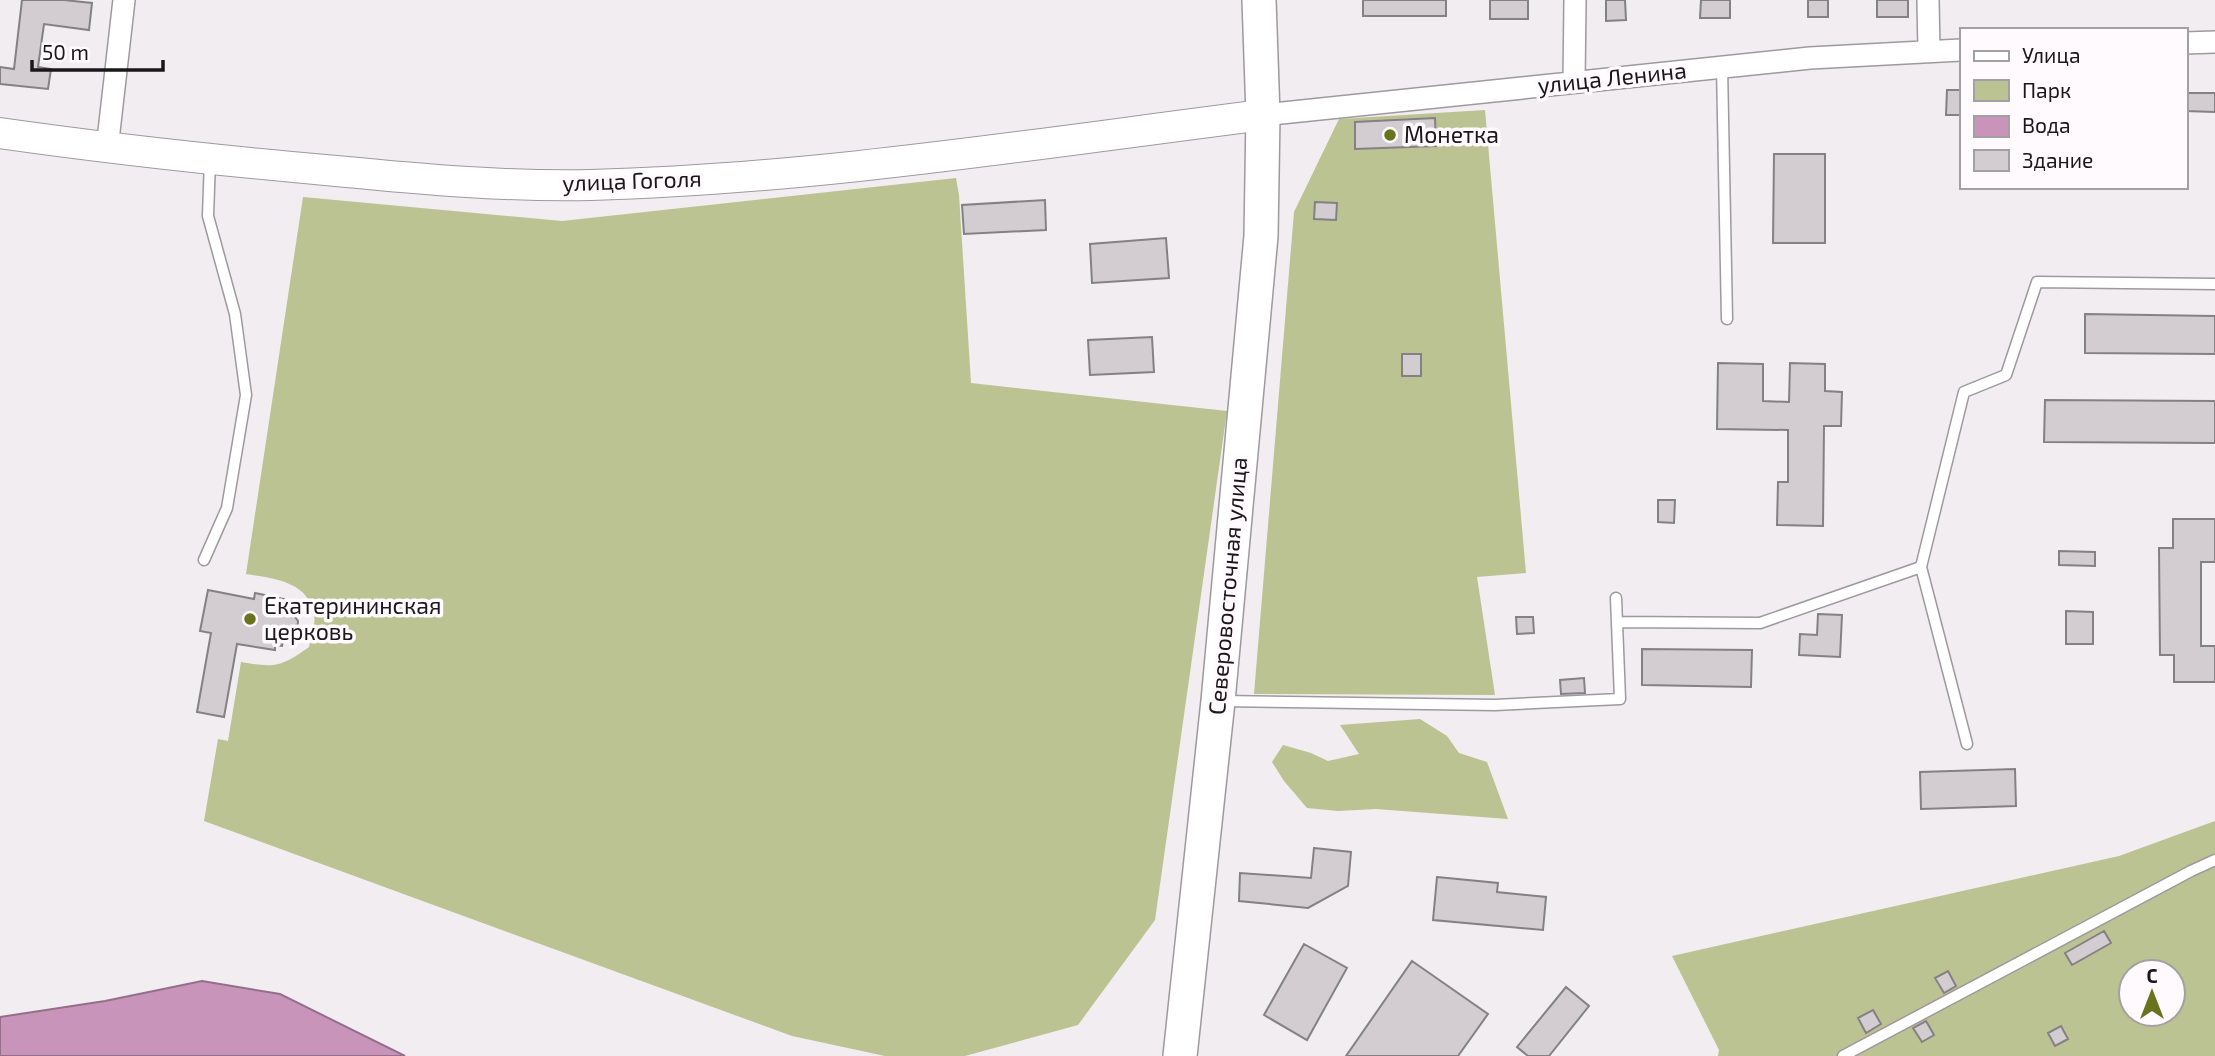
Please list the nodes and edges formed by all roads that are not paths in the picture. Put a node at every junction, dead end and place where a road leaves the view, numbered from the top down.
1 (124, 0) edge
2 (1259, 0) edge
3 (1576, 0) edge
4 (1928, 0) edge
5 (2215, 41) edge
6 (2187, 43) edge
7 (1960, 50) edge
8 (1929, 51) junction
9 (1722, 67) junction
10 (1574, 82) junction
11 (1263, 115) junction
12 (0, 133) edge
13 (107, 149) junction
14 (209, 160) junction
15 (2215, 284) edge
16 (1727, 319) dead end
17 (204, 560) dead end
18 (1921, 567) junction
19 (1616, 598) dead end
20 (1617, 622) junction
21 (1218, 701) junction
22 (1967, 744) dead end
23 (2215, 860) edge
24 (1180, 1056) edge
25 (1843, 1056) edge

1 - 13 street
2 - 11 main road, Северовосточная улица
3 - 10 street
4 - 8 street
5 - 6 street
7 - 8 street, улица Ленина
8 - 9 street, улица Ленина
9 - 10 street, улица Ленина
9 - 16 lane
10 - 11 street, улица Ленина
11 - 14 street, улица Гоголя
11 - 21 main road, Северовосточная улица
12 - 13 street, улица Гоголя
13 - 14 street, улица Гоголя
14 - 17 lane
15 - 18 lane
18 - 20 lane
18 - 22 lane
19 - 20 lane
20 - 21 lane
21 - 24 main road, Северовосточная улица
23 - 25 lane

